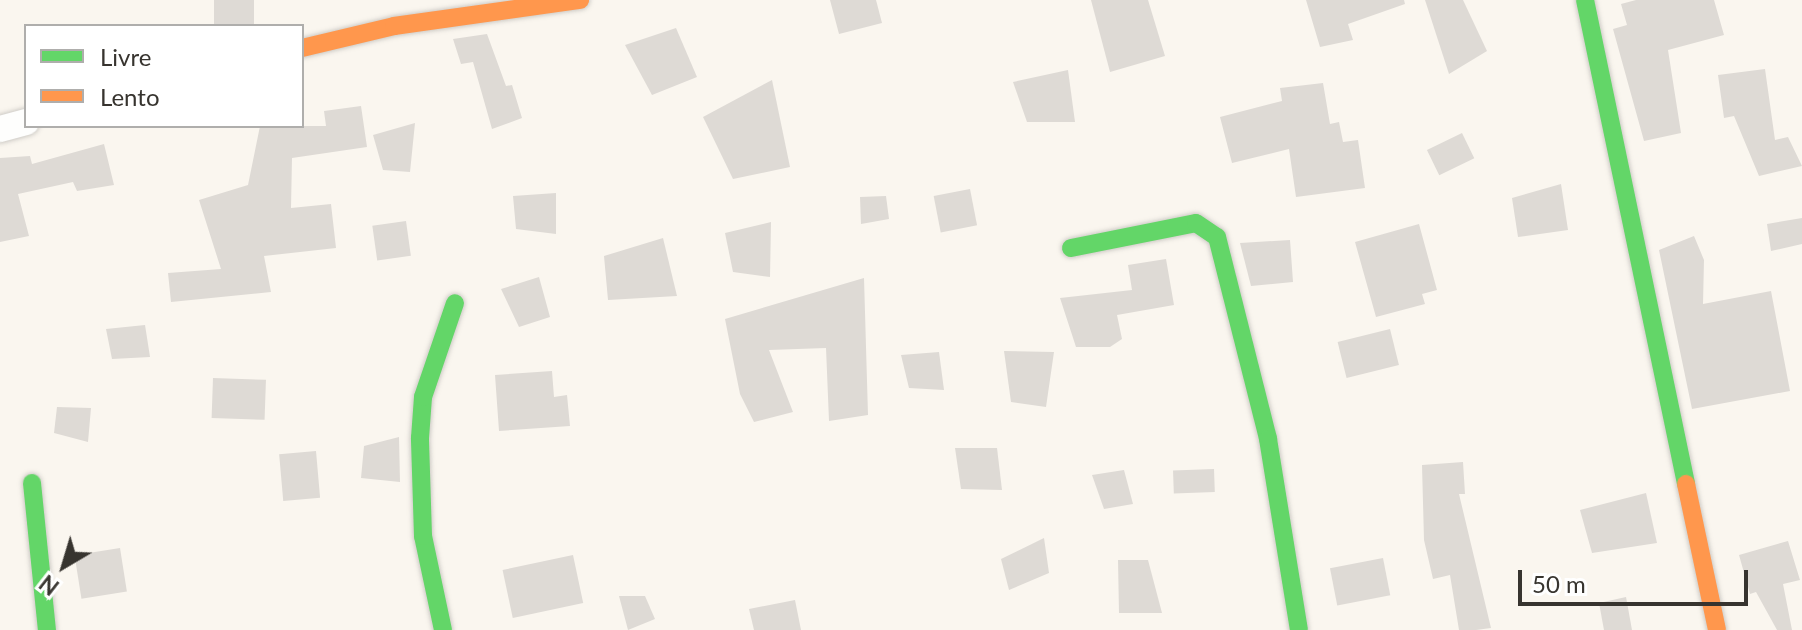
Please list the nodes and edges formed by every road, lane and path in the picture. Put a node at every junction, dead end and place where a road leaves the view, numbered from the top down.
1 (580, 0) edge
2 (1585, 0) edge
3 (304, 48) edge
4 (24, 123) edge
5 (0, 129) edge
6 (1071, 248) dead end
7 (455, 303) dead end
8 (32, 483) dead end
9 (47, 630) edge
10 (443, 630) edge
11 (1299, 630) edge
12 (1717, 630) edge

1 - 3 street
2 - 12 street
4 - 5 street
6 - 11 street
7 - 10 street
8 - 9 street

